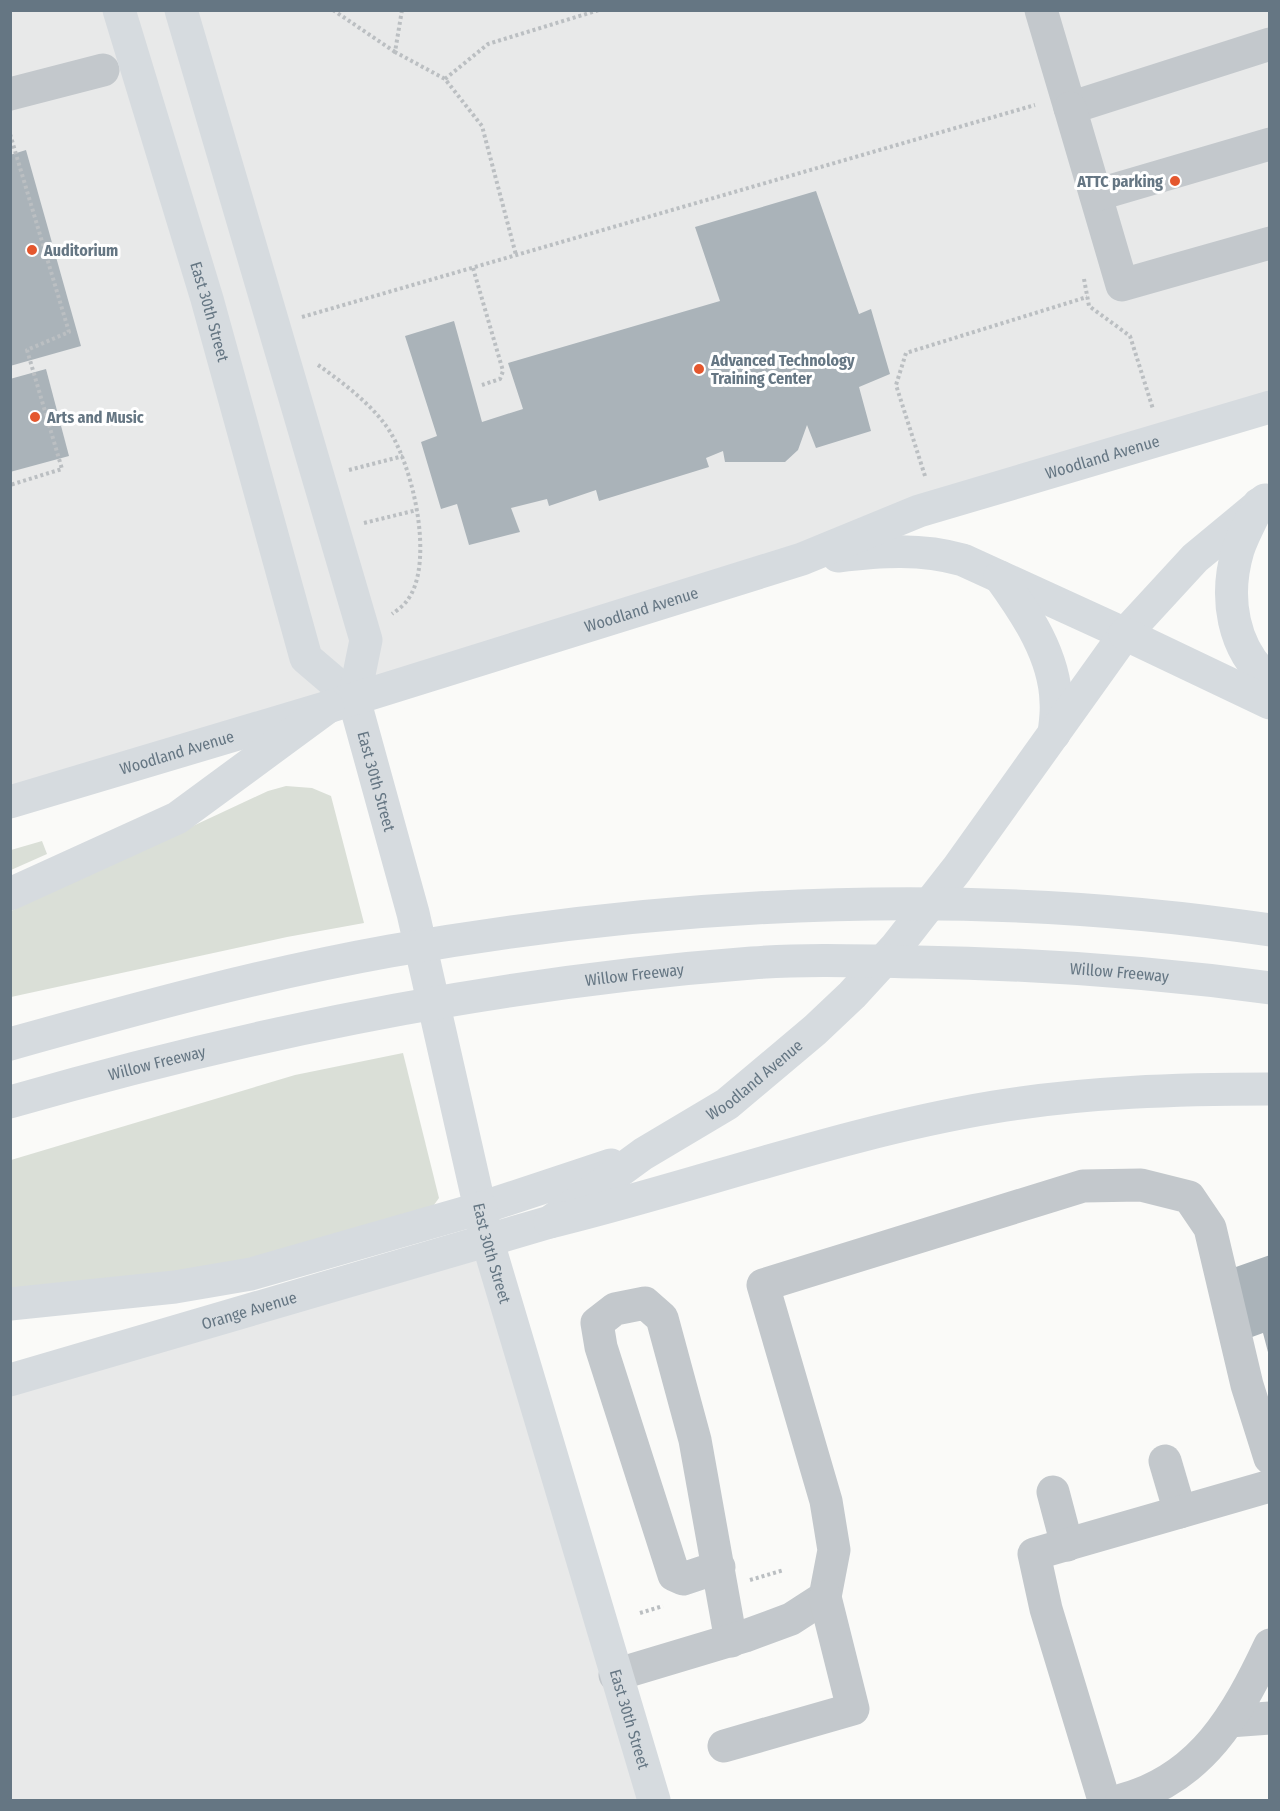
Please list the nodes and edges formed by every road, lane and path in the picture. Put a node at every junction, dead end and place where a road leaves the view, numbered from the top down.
1 (119, 10) edge
2 (181, 10) edge
3 (333, 10) edge
4 (402, 10) edge
5 (599, 10) edge
6 (1041, 10) edge
7 (1269, 44) edge
8 (395, 52) junction
9 (103, 70) dead end
10 (445, 79) junction
11 (10, 94) edge
12 (1068, 101) junction
13 (10, 134) edge
14 (1269, 144) edge
15 (1096, 195) junction
16 (1269, 243) edge
17 (516, 255) junction
18 (473, 268) junction
19 (1087, 297) dead end
20 (298, 318) dead end
21 (311, 360) dead end
22 (482, 385) dead end
23 (1269, 407) edge
24 (403, 456) junction
25 (342, 472) dead end
26 (925, 477) dead end
27 (10, 485) edge
28 (1264, 500) edge
29 (417, 510) junction
30 (358, 524) dead end
31 (802, 560) junction
32 (1000, 577) junction
33 (387, 619) dead end
34 (1125, 634) junction
35 (1269, 681) edge
36 (341, 703) junction
37 (1269, 703) edge
38 (1054, 734) junction
39 (10, 802) edge
40 (10, 894) edge
41 (1269, 930) edge
42 (1269, 988) edge
43 (10, 1044) edge
44 (1269, 1089) edge
45 (10, 1102) edge
46 (644, 1154) junction
47 (481, 1208) junction
48 (550, 1222) junction
49 (487, 1239) junction
50 (10, 1304) edge
51 (10, 1380) edge
52 (1269, 1458) edge
53 (1165, 1461) dead end
54 (1269, 1486) edge
55 (1053, 1492) dead end
56 (1180, 1512) junction
57 (1067, 1545) junction
58 (719, 1567) junction
59 (825, 1597) junction
60 (731, 1641) junction
61 (1269, 1645) edge
62 (615, 1675) junction
63 (1269, 1718) edge
64 (1229, 1720) junction
65 (724, 1746) dead end
66 (654, 1800) edge
67 (1104, 1800) edge
68 (1122, 1800) edge

1 - 36 main road, East 30th Street
2 - 36 main road, East 30th Street
3 - 8 path
4 - 8 path
5 - 10 path
6 - 12 street
7 - 12 street
8 - 10 path
9 - 11 street
10 - 17 path
12 - 15 street
12 - 17 path
13 - 27 path
14 - 15 street
15 - 16 street
17 - 18 path
18 - 20 path
18 - 22 path
19 - 26 path
21 - 24 path
23 - 31 main road, Woodland Avenue
24 - 25 path
24 - 29 path
28 - 34 main road, Woodland Avenue
28 - 35 main road
29 - 30 path
29 - 33 path
31 - 32 main road
31 - 36 main road, Woodland Avenue
32 - 34 main road
32 - 38 main road
34 - 37 main road
34 - 38 main road, Woodland Avenue
36 - 39 main road, Woodland Avenue
36 - 40 main road
36 - 47 main road, East 30th Street
38 - 46 main road, Woodland Avenue
41 - 43 main road
42 - 45 main road, Willow Freeway
44 - 48 main road
46 - 47 main road
46 - 48 main road, Woodland Avenue
47 - 49 main road, East 30th Street
47 - 50 main road
48 - 49 main road, Woodland Avenue
49 - 51 main road, Orange Avenue
49 - 62 main road, East 30th Street
52 - 59 street
53 - 56 street
54 - 56 street
55 - 57 street
56 - 57 street
57 - 67 street
58 - 58 street
58 - 60 street
59 - 60 street
59 - 65 street
60 - 62 street
61 - 64 street
62 - 66 main road, East 30th Street
63 - 64 street
64 - 68 street

